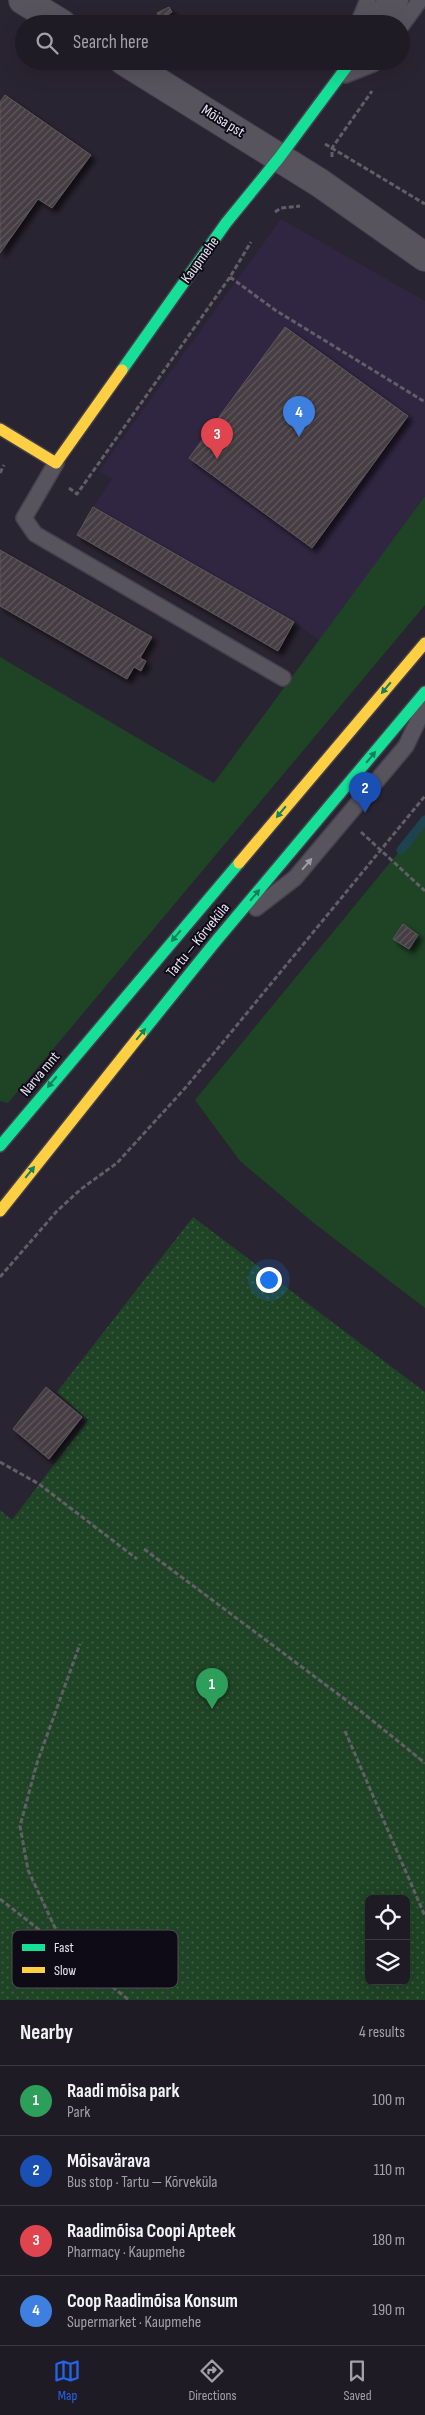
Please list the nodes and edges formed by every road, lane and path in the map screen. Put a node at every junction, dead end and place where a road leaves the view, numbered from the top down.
1 (22, 0) edge
2 (368, 0) edge
3 (394, 0) edge
4 (420, 0) edge
5 (47, 15) edge
6 (362, 15) edge
7 (383, 15) edge
8 (409, 15) edge
9 (138, 70) edge
10 (342, 70) edge
11 (345, 70) edge
12 (359, 70) edge
13 (339, 78) junction
14 (376, 85) dead end
15 (301, 129) junction
16 (332, 148) junction
17 (279, 158) junction
18 (320, 183) junction
19 (425, 204) edge
20 (425, 234) edge
21 (203, 255) junction
22 (425, 257) edge
23 (425, 402) edge
24 (0, 429) edge
25 (56, 463) junction
26 (425, 643) edge
27 (283, 678) dead end
28 (425, 692) edge
29 (425, 706) edge
30 (425, 796) edge
31 (346, 819) junction
32 (381, 848) junction
33 (425, 891) edge
34 (216, 941) junction
35 (83, 1045) joint
36 (3, 1141) edge
37 (0, 1210) edge
38 (0, 1276) edge
39 (0, 1462) edge
40 (144, 1548) dead end
41 (137, 1559) dead end
42 (80, 1644) dead end
43 (345, 1731) dead end
44 (425, 1763) edge
45 (0, 1899) edge
46 (425, 1916) edge
47 (41, 1930) edge
48 (56, 1930) edge
49 (114, 1988) edge
50 (129, 2000) edge

1 - 5 street
2 - 6 lane
3 - 7 street
4 - 8 lane
9 - 17 street, Mõisa pst
10 - 13 lane
11 - 13 main road, Kaupmehe
12 - 13 lane
13 - 15 main road, Kaupmehe
14 - 16 path
15 - 16 path
15 - 17 main road, Kaupmehe
16 - 19 path
17 - 18 street, Mõisa pst
17 - 21 main road, Kaupmehe
18 - 20 street, Mõisa pst
18 - 22 street, Mõisa pst
21 - 23 path
21 - 25 main road, Kaupmehe
24 - 25 main road
25 - 27 lane
26 -> 35 main road, Tartu — Kõrveküla
34 -> 28 main road, Tartu — Kõrveküla
29 - 31 lane
30 - 32 path
31 - 32 path
34 -> 31 lane
32 - 33 path
32 - 38 path
37 -> 34 main road, Tartu — Kõrveküla
35 -> 36 main road, Narva mnt
39 - 41 path
40 - 44 path
42 - 48 path
43 - 46 path
45 - 47 path
49 - 50 path

